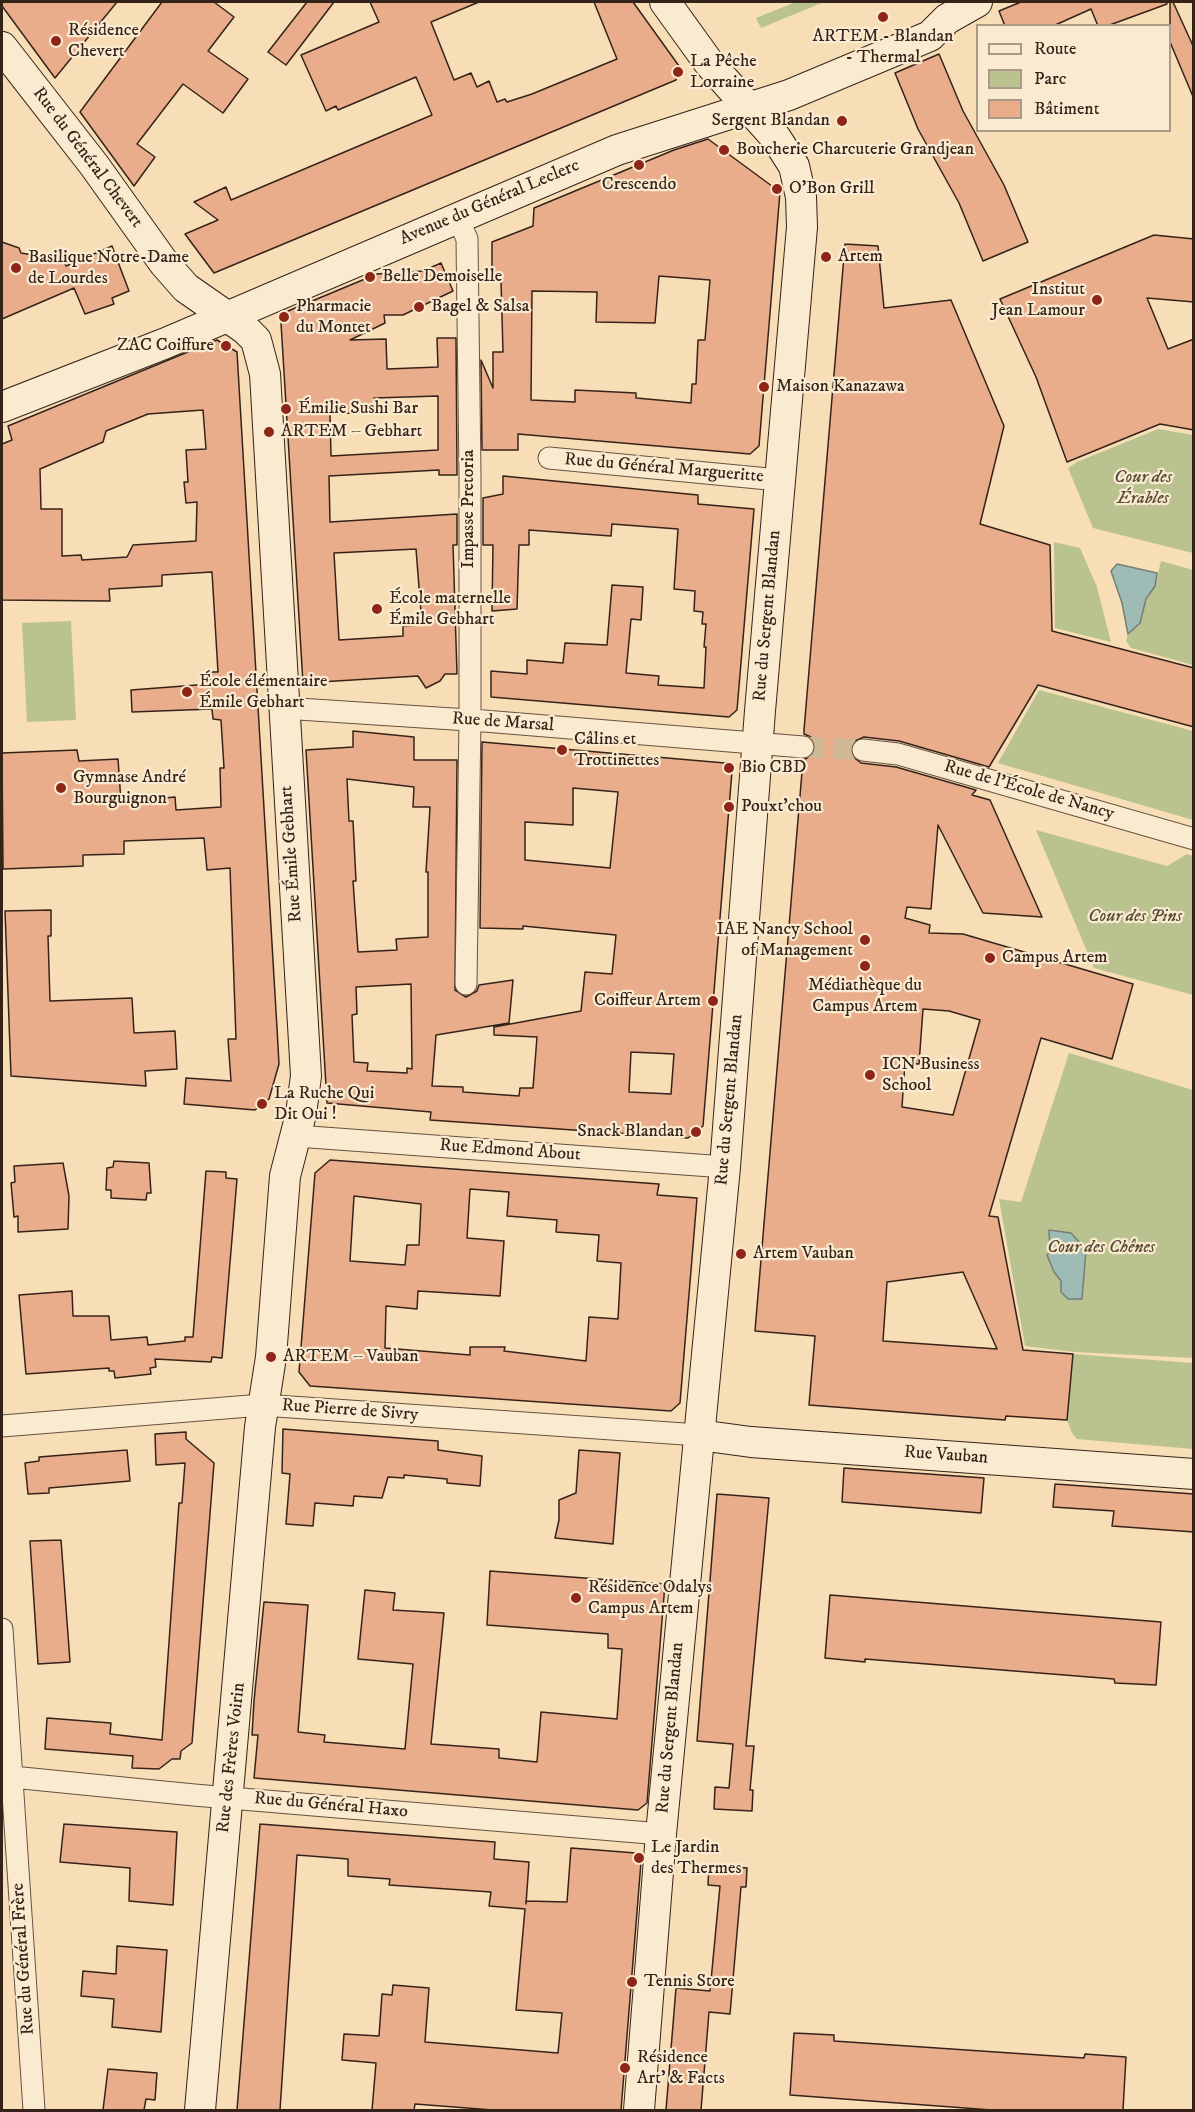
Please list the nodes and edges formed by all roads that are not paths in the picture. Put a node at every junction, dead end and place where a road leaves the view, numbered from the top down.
1 (665, 2) edge
2 (977, 2) edge
3 (2, 47) edge
4 (748, 106) junction
5 (457, 216) junction
6 (226, 316) junction
7 (2, 407) edge
8 (549, 458) dead end
9 (779, 480) junction
10 (283, 708) junction
11 (470, 720) junction
12 (782, 746) junction
13 (863, 750) tunnel mouth
14 (1194, 839) edge
15 (466, 984) dead end
16 (296, 1136) junction
17 (725, 1167) junction
18 (262, 1405) junction
19 (2, 1426) edge
20 (699, 1436) junction
21 (1194, 1474) edge
22 (2, 1629) edge
23 (6, 1776) edge
24 (229, 1797) junction
25 (661, 1834) junction
26 (34, 2110) edge
27 (200, 2110) edge
28 (639, 2110) edge

1 - 4 street, Rue du Sergent Blandan
2 - 4 street, Avenue du Général Leclerc
3 - 6 street, Rue du Général Chevert
4 - 5 street, Avenue du Général Leclerc
4 - 9 street, Rue du Sergent Blandan
5 - 6 street, Avenue du Général Leclerc
5 - 11 street, Impasse Pretoria
6 - 7 street, Avenue du Général Leclerc
6 - 10 street, Rue Émile Gebhart
8 - 9 street, Rue du Général Margueritte
9 - 12 street, Rue du Sergent Blandan
10 - 11 street, Rue de Marsal
10 - 16 street, Rue Émile Gebhart
11 - 12 street, Rue de Marsal
11 - 15 street, Impasse Pretoria
12 - 17 street, Rue du Sergent Blandan
13 - 14 street, Rue de l'École de Nancy
16 - 17 street, Rue Edmond About
16 - 18 street, Rue Émile Gebhart
17 - 20 street, Rue du Sergent Blandan
18 - 19 street, Rue Pierre de Sivry
18 - 20 street, Rue Pierre de Sivry
18 - 24 street, Rue des Frères Voirin
20 - 21 street, Rue Vauban
20 - 25 street, Rue du Sergent Blandan
22 - 23 street, Rue du Général Frère
23 - 24 street, Rue du Général Haxo
23 - 26 street, Rue du Général Frère
24 - 25 street, Rue du Général Haxo
24 - 27 street, Rue des Frères Voirin
25 - 28 street, Rue du Sergent Blandan

